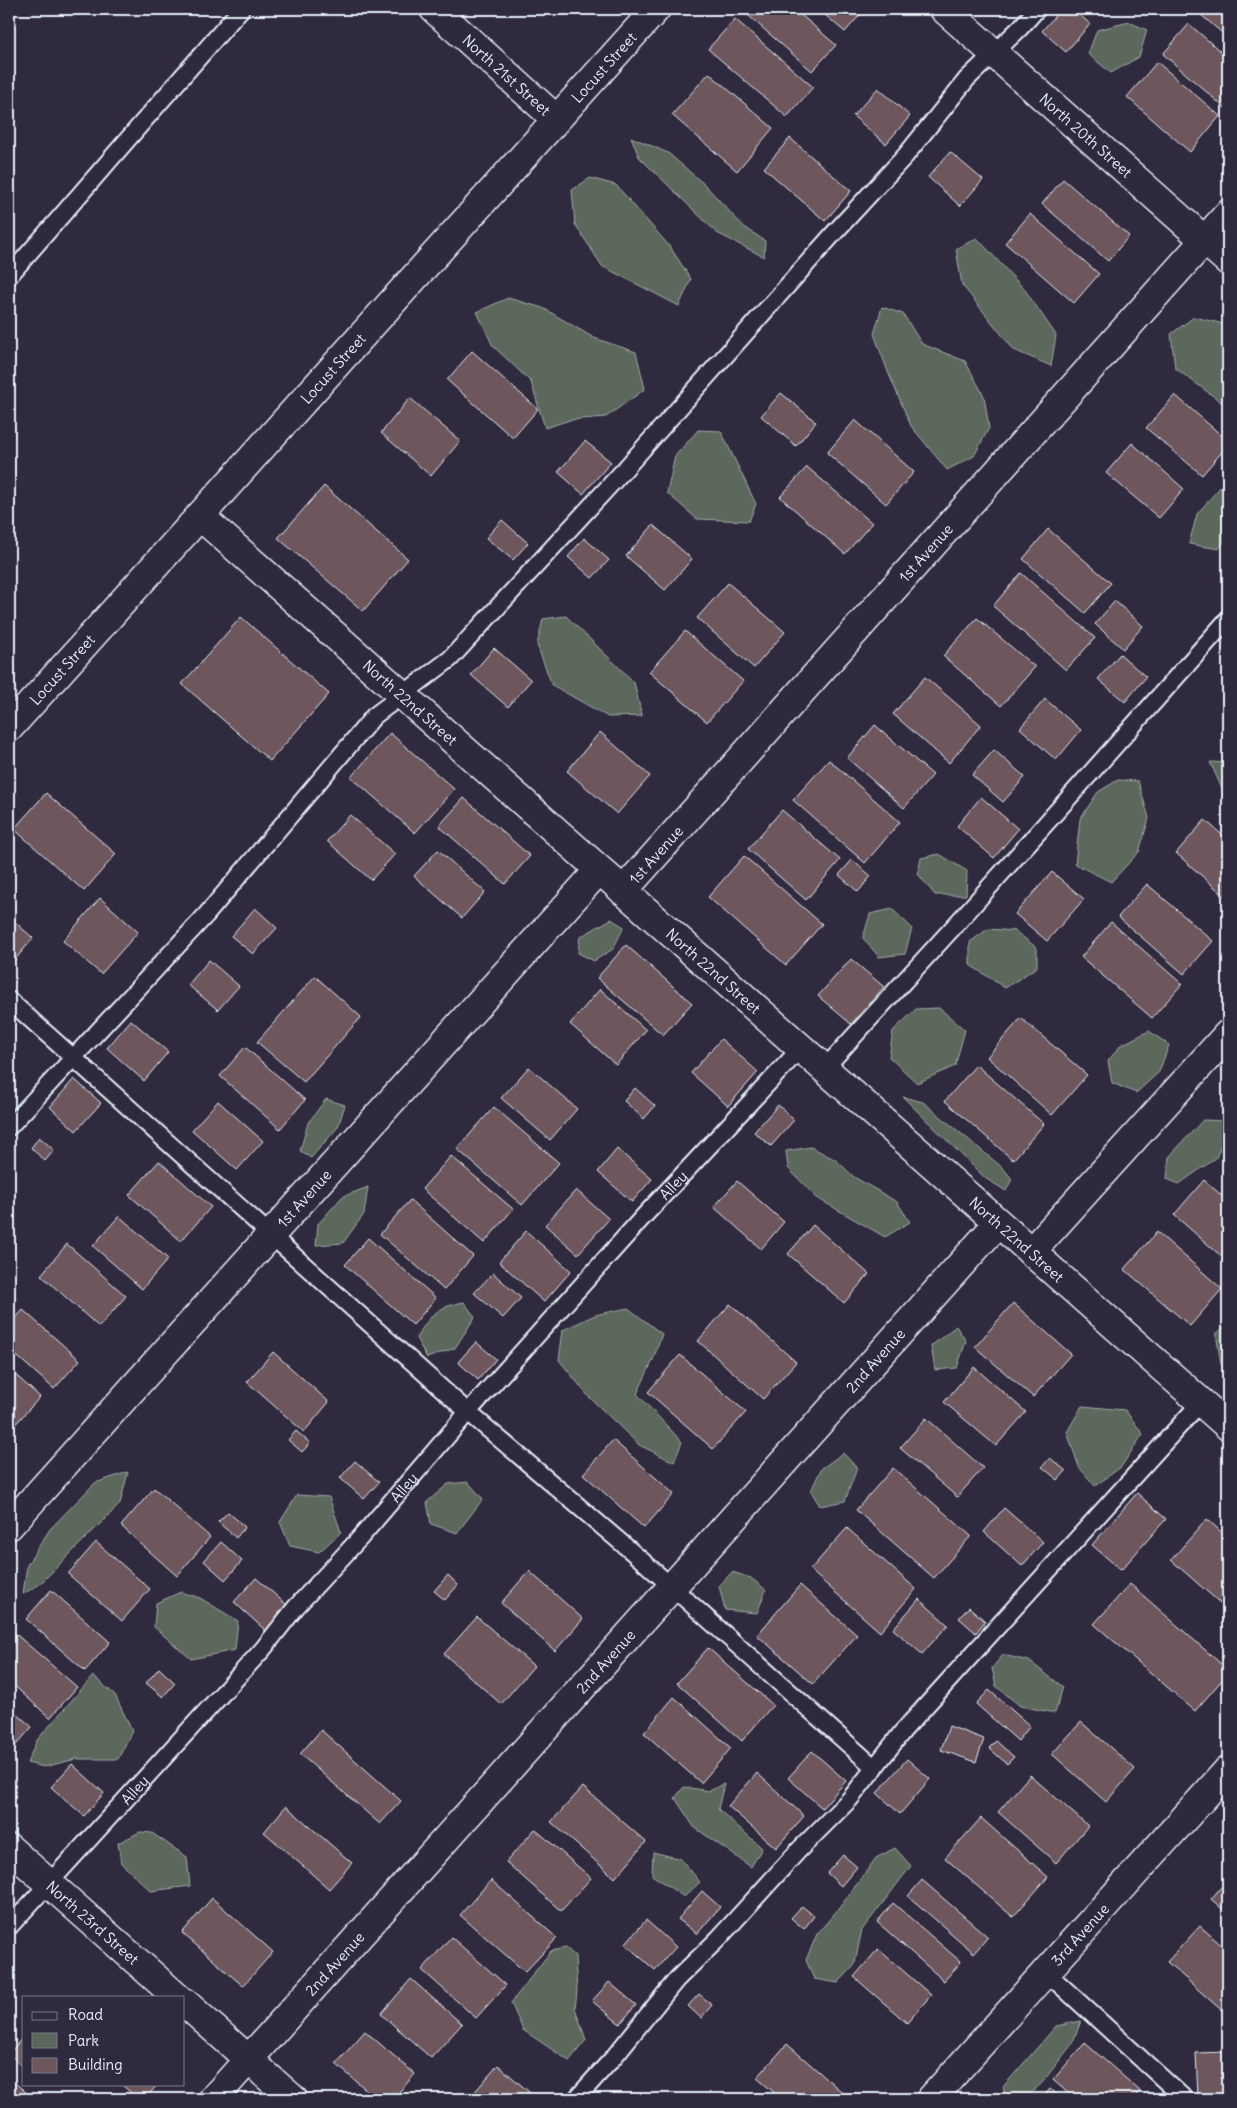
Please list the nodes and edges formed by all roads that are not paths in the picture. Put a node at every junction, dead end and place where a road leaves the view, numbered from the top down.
1 (241, 9) edge
2 (434, 9) edge
3 (656, 9) edge
4 (944, 9) edge
5 (1037, 9) edge
6 (994, 53) junction
7 (556, 119) junction
8 (1228, 214) edge
9 (1205, 240) junction
10 (1228, 261) edge
11 (9, 276) edge
12 (200, 516) junction
13 (1228, 618) edge
14 (402, 695) junction
15 (9, 728) edge
16 (599, 870) junction
17 (623, 891) junction
18 (9, 1000) edge
19 (1228, 1034) edge
20 (801, 1048) junction
21 (72, 1056) junction
22 (824, 1069) junction
23 (9, 1127) edge
24 (998, 1223) junction
25 (270, 1235) junction
26 (1031, 1252) junction
27 (1201, 1402) junction
28 (468, 1412) junction
29 (1228, 1426) edge
30 (9, 1526) edge
31 (672, 1586) junction
32 (875, 1768) junction
33 (1228, 1770) edge
34 (9, 1848) edge
35 (48, 1882) junction
36 (9, 1927) edge
37 (1046, 1972) junction
38 (176, 1996) edge
39 (185, 2003) edge
40 (248, 2060) junction
41 (213, 2099) edge
42 (293, 2099) edge
43 (576, 2099) edge
44 (931, 2099) edge
45 (1185, 2099) edge

1 - 11 lane
2 - 7 street, North 21st Street
3 - 7 street, Locust Street
4 - 6 street, North 20th Street
5 - 6 lane
6 - 9 street, North 20th Street
6 - 14 lane
7 - 12 street, Locust Street
8 - 9 street, 1st Avenue
9 - 10 street, North 20th Street
9 - 17 street, 1st Avenue
12 - 14 street, North 22nd Street
12 - 15 street, Locust Street
13 - 22 lane
14 - 16 street, North 22nd Street
14 - 21 lane
16 - 17 street, North 22nd Street
16 - 25 street, 1st Avenue
17 - 20 street, North 22nd Street
18 - 21 lane
19 - 26 street
20 - 22 street, North 22nd Street
20 - 28 lane, Alley
21 - 23 lane
21 - 25 lane
22 - 24 street, North 22nd Street
24 - 26 street, North 22nd Street
24 - 31 street, 2nd Avenue
25 - 28 lane
25 - 30 street, 1st Avenue
26 - 27 street, North 22nd Street
27 - 29 street, North 22nd Street
27 - 32 lane
28 - 31 lane
28 - 35 lane, Alley
31 - 32 lane
31 - 40 street, 2nd Avenue
32 - 43 lane
33 - 37 street, 3rd Avenue
34 - 35 street, North 23rd Street
35 - 36 lane, Alley
35 - 38 street, North 23rd Street
37 - 44 street, 3rd Avenue
37 - 45 lane
39 - 40 street
40 - 41 street, 2nd Avenue
40 - 42 street

